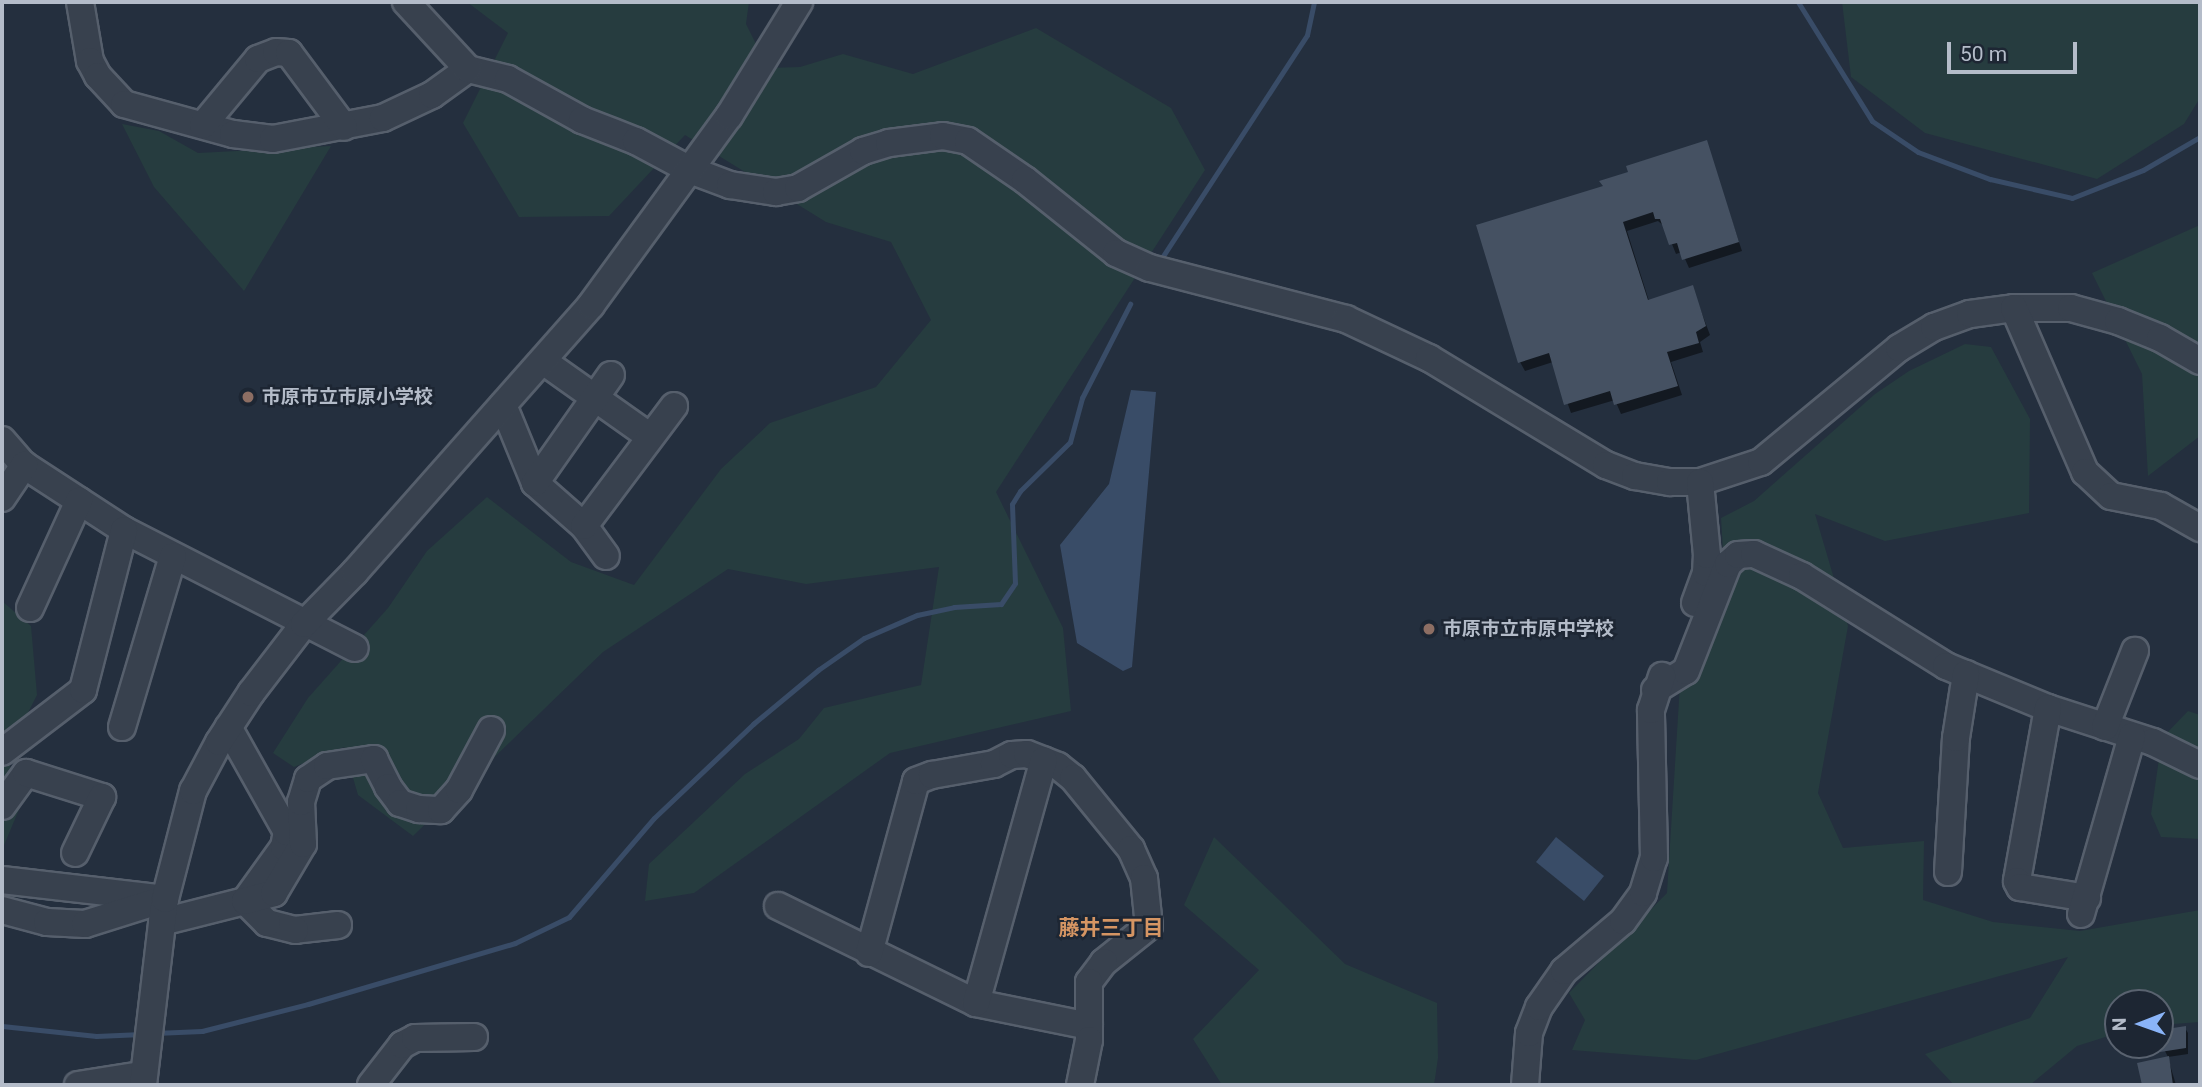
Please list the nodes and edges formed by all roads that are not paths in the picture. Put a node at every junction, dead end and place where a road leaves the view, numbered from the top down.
1 (80, 2) edge
2 (406, 2) edge
3 (799, 2) edge
4 (468, 69) junction
5 (204, 125) junction
6 (344, 127) junction
7 (690, 170) junction
8 (2014, 308) junction
9 (543, 361) junction
10 (2200, 361) edge
11 (611, 375) dead end
12 (595, 399) junction
13 (503, 405) junction
14 (674, 406) dead end
15 (649, 436) junction
16 (2, 440) edge
17 (24, 465) junction
18 (1700, 482) junction
19 (535, 483) junction
20 (2, 498) edge
21 (79, 501) junction
22 (584, 526) junction
23 (2200, 528) edge
24 (124, 530) junction
25 (173, 556) junction
26 (606, 556) dead end
27 (30, 608) dead end
28 (304, 624) junction
29 (355, 648) dead end
30 (2135, 652) dead end
31 (1966, 674) junction
32 (1655, 691) junction
33 (2048, 708) junction
34 (122, 727) dead end
35 (228, 727) junction
36 (2105, 727) junction
37 (491, 730) dead end
38 (2133, 736) junction
39 (2, 751) edge
40 (1044, 760) junction
41 (2200, 765) edge
42 (2, 806) edge
43 (75, 853) dead end
44 (1948, 872) dead end
45 (2, 880) edge
46 (245, 901) junction
47 (778, 906) dead end
48 (2, 910) edge
49 (163, 910) junction
50 (338, 925) dead end
51 (869, 953) junction
52 (976, 1003) junction
53 (1089, 1026) junction
54 (474, 1037) dead end
55 (143, 1080) edge
56 (78, 1085) edge
57 (371, 1085) edge
58 (1080, 1085) edge
59 (1525, 1085) edge

1 - 5 street
2 - 4 street
3 - 7 street
4 - 6 street
4 - 7 street
5 - 6 street
5 - 6 street
7 - 9 street
7 - 18 street
8 - 10 street
8 - 18 street
8 - 23 street
9 - 12 street
9 - 13 street
11 - 12 street
12 - 15 street
12 - 19 street
13 - 19 street
13 - 28 street
14 - 15 street
15 - 22 street
16 - 17 street
17 - 20 street
17 - 21 street
18 - 32 street
19 - 22 street
21 - 24 street
21 - 27 street
22 - 26 street
24 - 25 street
24 - 39 street
25 - 28 street
25 - 34 street
28 - 29 street
28 - 35 street
30 - 36 street
31 - 32 street
31 - 33 street
31 - 44 street
32 - 59 street
33 - 36 street
33 - 38 street
35 - 46 street
35 - 49 street
36 - 38 street
37 - 46 street
38 - 41 street
40 - 51 street
40 - 52 street
40 - 53 street
42 - 43 street
45 - 49 street
46 - 49 street
46 - 50 street
47 - 51 street
48 - 49 street
49 - 55 street
51 - 52 street
52 - 53 street
53 - 58 street
54 - 57 street
55 - 56 street

